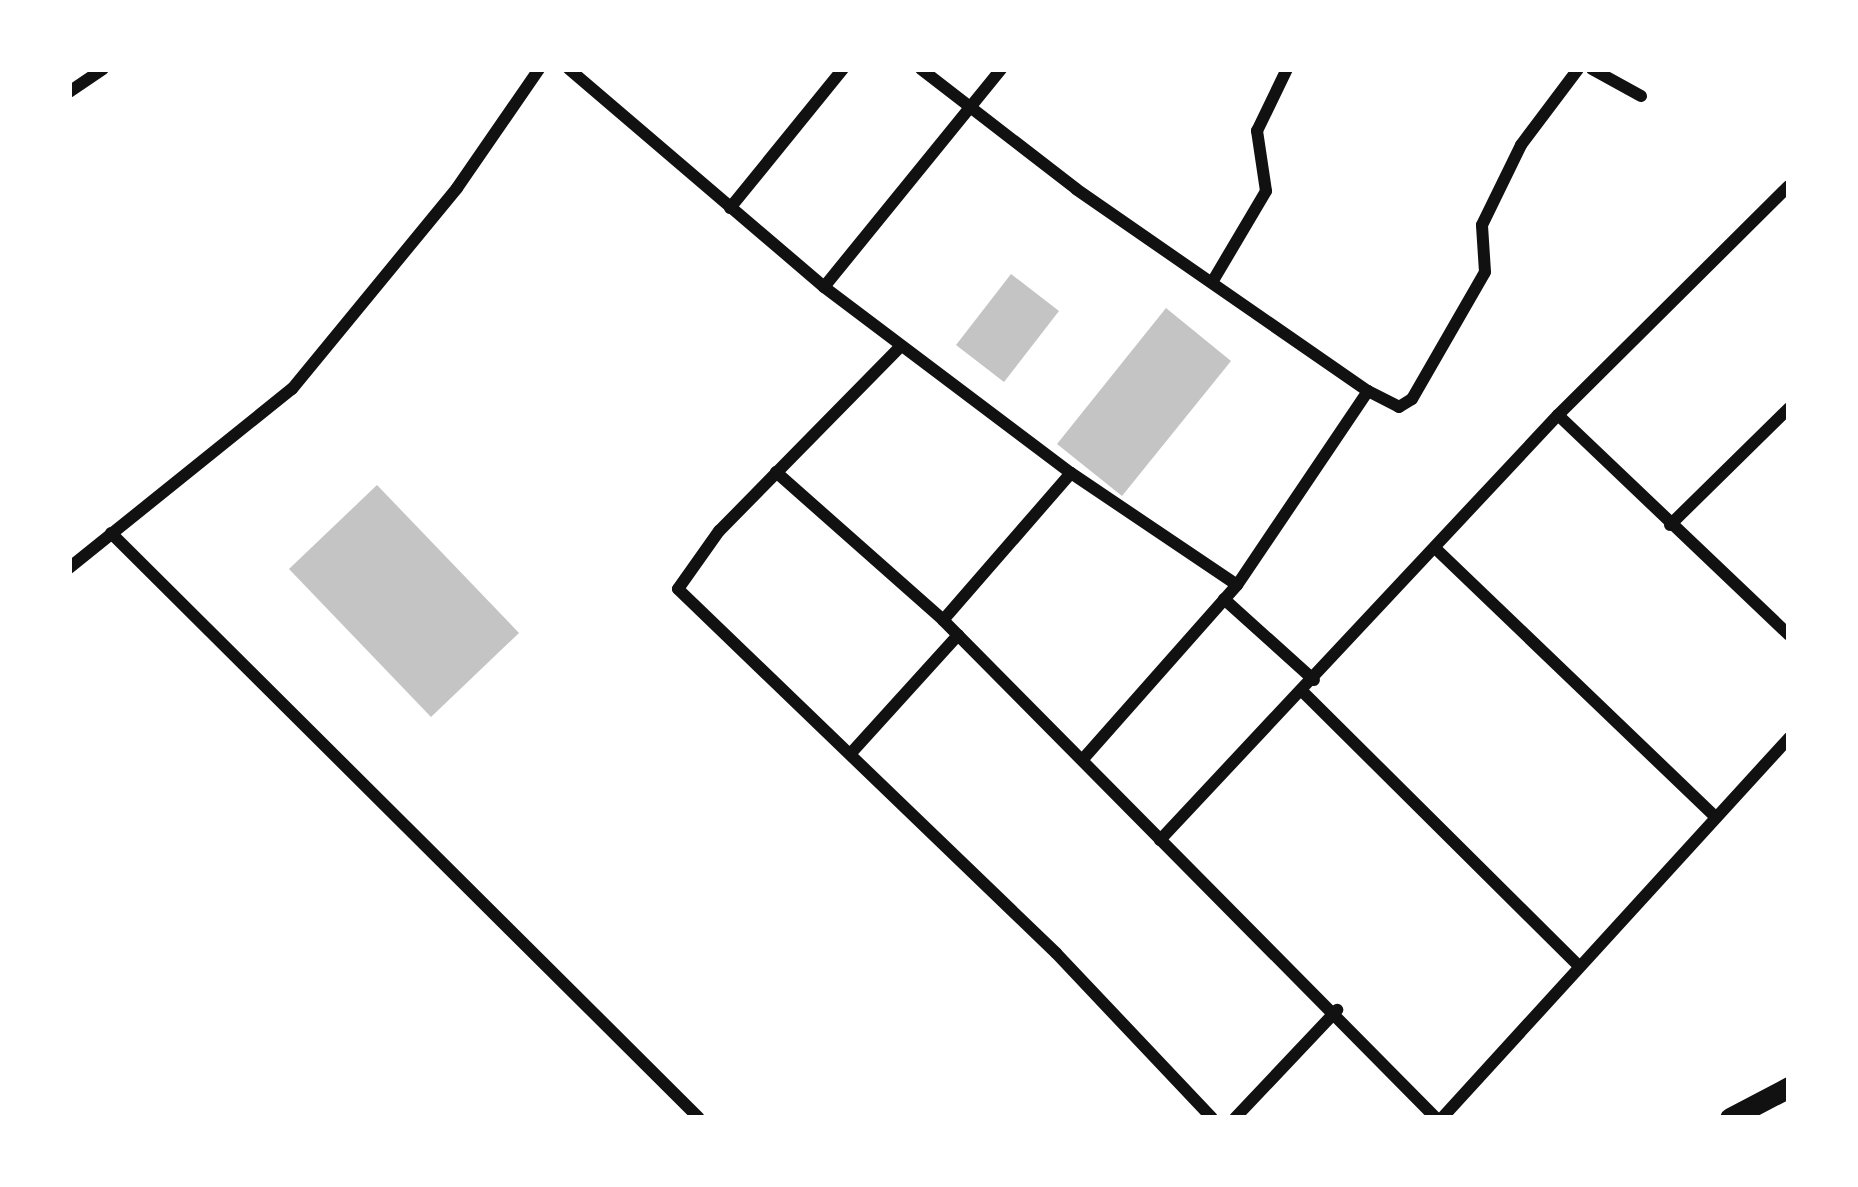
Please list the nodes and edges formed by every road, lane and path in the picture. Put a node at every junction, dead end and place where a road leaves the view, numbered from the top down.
1 (103, 69) edge
2 (538, 69) edge
3 (569, 69) edge
4 (844, 69) edge
5 (921, 69) edge
6 (1001, 69) edge
7 (1287, 69) edge
8 (1578, 69) edge
9 (1592, 69) edge
10 (69, 92) edge
11 (1642, 96) dead end
12 (974, 112) junction
13 (1789, 186) edge
14 (730, 208) junction
15 (1214, 279) junction
16 (824, 287) junction
17 (900, 347) junction
18 (1368, 391) junction
19 (1789, 408) edge
20 (1558, 415) junction
21 (776, 472) junction
22 (1071, 472) junction
23 (1670, 525) junction
24 (112, 533) junction
25 (1435, 548) junction
26 (69, 568) edge
27 (1237, 585) junction
28 (1224, 599) junction
29 (943, 620) junction
30 (958, 634) junction
31 (1789, 635) edge
32 (1308, 686) junction
33 (1789, 738) edge
34 (852, 752) junction
35 (1083, 759) junction
36 (1715, 817) junction
37 (1160, 840) junction
38 (1578, 965) junction
39 (1336, 1010) junction
40 (1789, 1087) edge
41 (699, 1118) edge
42 (1212, 1118) edge
43 (1234, 1118) edge
44 (1439, 1118) edge
45 (1730, 1118) edge

1 - 10 street
2 - 24 street
3 - 14 street
4 - 14 street
5 - 12 street
6 - 12 street
7 - 15 street
8 - 18 street
9 - 11 street
12 - 15 street
12 - 16 street
13 - 20 street
14 - 16 street
15 - 18 street
16 - 17 street
17 - 21 street
17 - 22 street
18 - 27 street
19 - 23 street
20 - 23 street
20 - 25 street
21 - 29 street
21 - 34 street
22 - 27 street
22 - 29 street
23 - 31 street
24 - 26 street
24 - 41 street
25 - 32 street
25 - 36 street
27 - 28 street
28 - 32 street
28 - 35 street
29 - 30 street
30 - 34 street
30 - 35 street
32 - 37 street
32 - 38 street
33 - 36 street
34 - 42 street
35 - 37 street
36 - 38 street
37 - 39 street
38 - 44 street
39 - 43 street
39 - 44 street
40 - 45 main road

